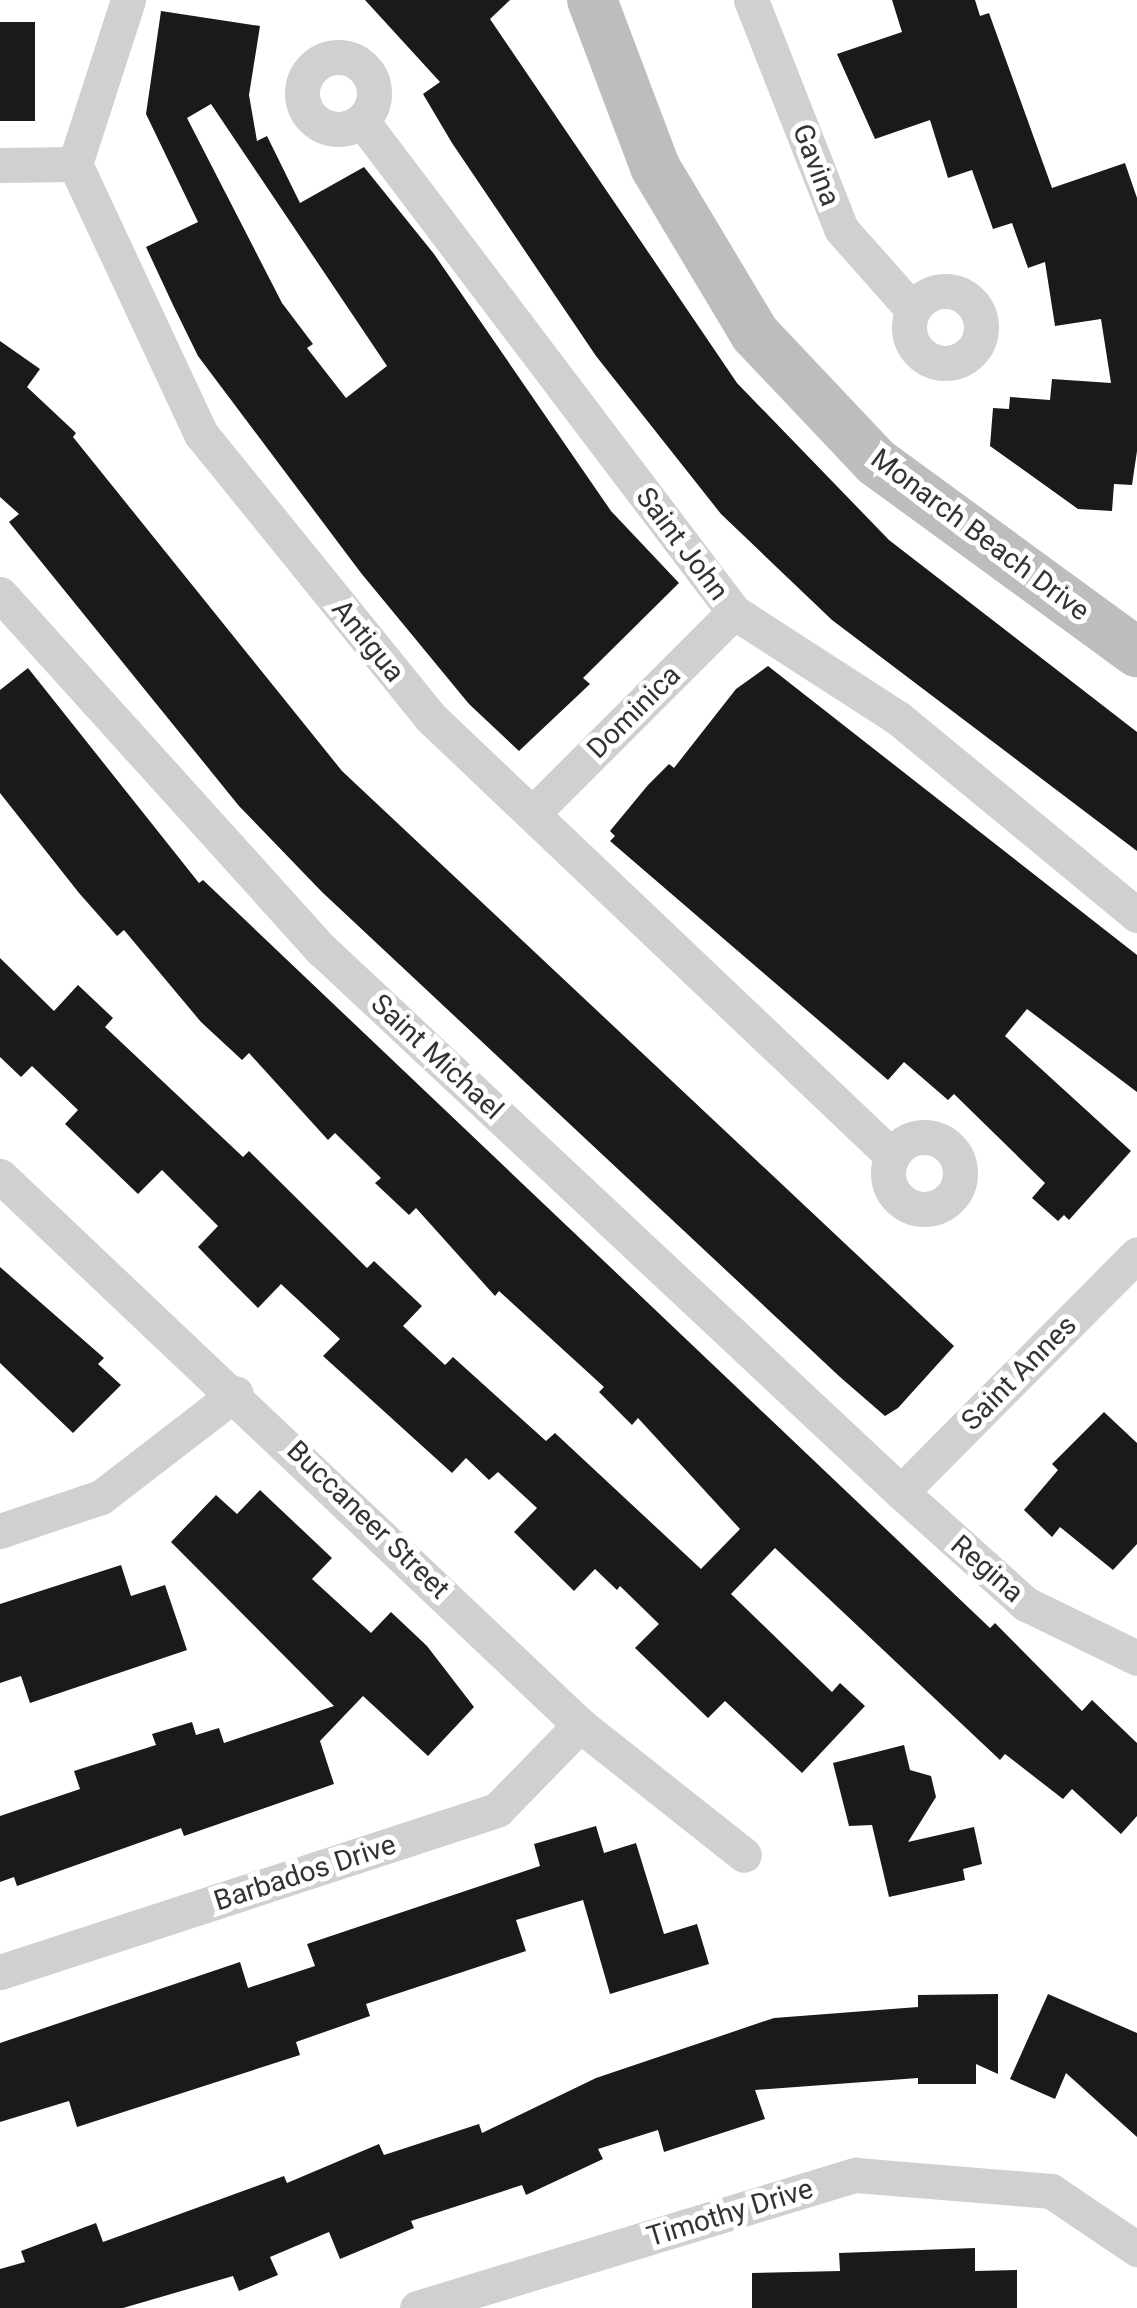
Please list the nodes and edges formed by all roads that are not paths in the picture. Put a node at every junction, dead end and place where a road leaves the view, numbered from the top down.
1 (128, 0) edge
2 (592, 0) edge
3 (751, 0) edge
4 (362, 121) dead end
5 (75, 164) junction
6 (0, 165) edge
7 (913, 310) dead end
8 (0, 594) edge
9 (734, 612) junction
10 (1135, 648) edge
11 (534, 812) junction
12 (1137, 915) edge
13 (892, 1156) dead end
14 (0, 1176) edge
15 (1137, 1254) edge
16 (236, 1392) junction
17 (901, 1492) junction
18 (0, 1531) edge
19 (1137, 1658) edge
20 (580, 1725) junction
21 (744, 1855) dead end
22 (0, 1972) edge
23 (1137, 2249) edge
24 (416, 2308) edge

1 - 5 street
2 - 10 street, Monarch Beach Drive
3 - 7 street, Gavina
4 - 9 street, Saint John
5 - 6 street
5 - 11 street, Antigua
8 - 17 street, Saint Michael
9 - 11 street, Dominica
9 - 12 street, Saint John
11 - 13 street, Antigua
14 - 16 street, Buccaneer Street
15 - 17 street, Saint Annes
16 - 18 street
16 - 20 street, Buccaneer Street
17 - 19 street, Regina
20 - 21 street, Buccaneer Street
20 - 22 street, Barbados Drive
23 - 24 street, Timothy Drive

